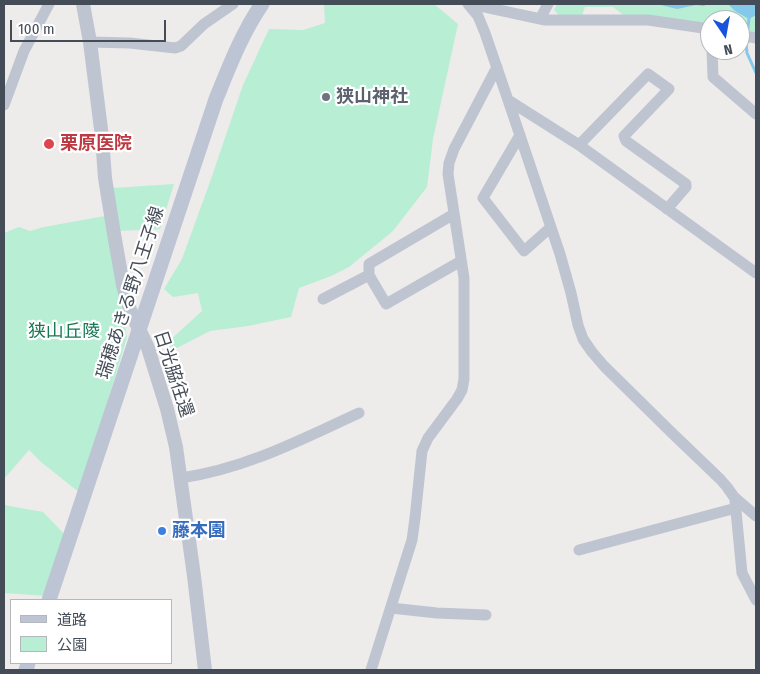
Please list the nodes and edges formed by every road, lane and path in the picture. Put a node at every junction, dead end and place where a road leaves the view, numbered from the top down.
1 (48, 4) edge
2 (82, 4) edge
3 (233, 4) edge
4 (262, 4) edge
5 (470, 4) edge
6 (548, 4) edge
7 (540, 19) junction
8 (700, 28) edge
9 (90, 42) junction
10 (712, 60) edge
11 (497, 67) junction
12 (508, 100) junction
13 (4, 105) edge
14 (756, 114) edge
15 (520, 135) junction
16 (579, 145) junction
17 (667, 209) junction
18 (454, 214) junction
19 (551, 227) junction
20 (461, 261) junction
21 (756, 273) edge
22 (369, 275) junction
23 (323, 300) dead end
24 (140, 330) junction
25 (358, 413) dead end
26 (181, 478) junction
27 (735, 503) junction
28 (756, 516) edge
29 (579, 550) dead end
30 (49, 599) edge
31 (756, 600) edge
32 (390, 608) junction
33 (486, 615) dead end
34 (205, 670) edge
35 (371, 670) edge

1 - 13 street
2 - 9 street, 日光脇往還
3 - 9 street
4 - 24 main road, 瑞穂あきる野八王子線
5 - 7 street
5 - 11 street
6 - 7 street
7 - 8 street
9 - 24 street, 日光脇往還
10 - 14 street
11 - 12 street
11 - 18 street
12 - 15 street
12 - 16 street
15 - 19 street
15 - 19 street
16 - 17 street
16 - 17 street
17 - 21 street
18 - 20 street
18 - 22 street
19 - 27 street
20 - 22 street
20 - 32 street
22 - 23 street
24 - 26 street, 日光脇往還
24 - 30 main road, 瑞穂あきる野八王子線
25 - 26 street
26 - 34 street, 日光脇往還
27 - 28 street
27 - 29 street
27 - 31 street
32 - 33 street
32 - 35 street

